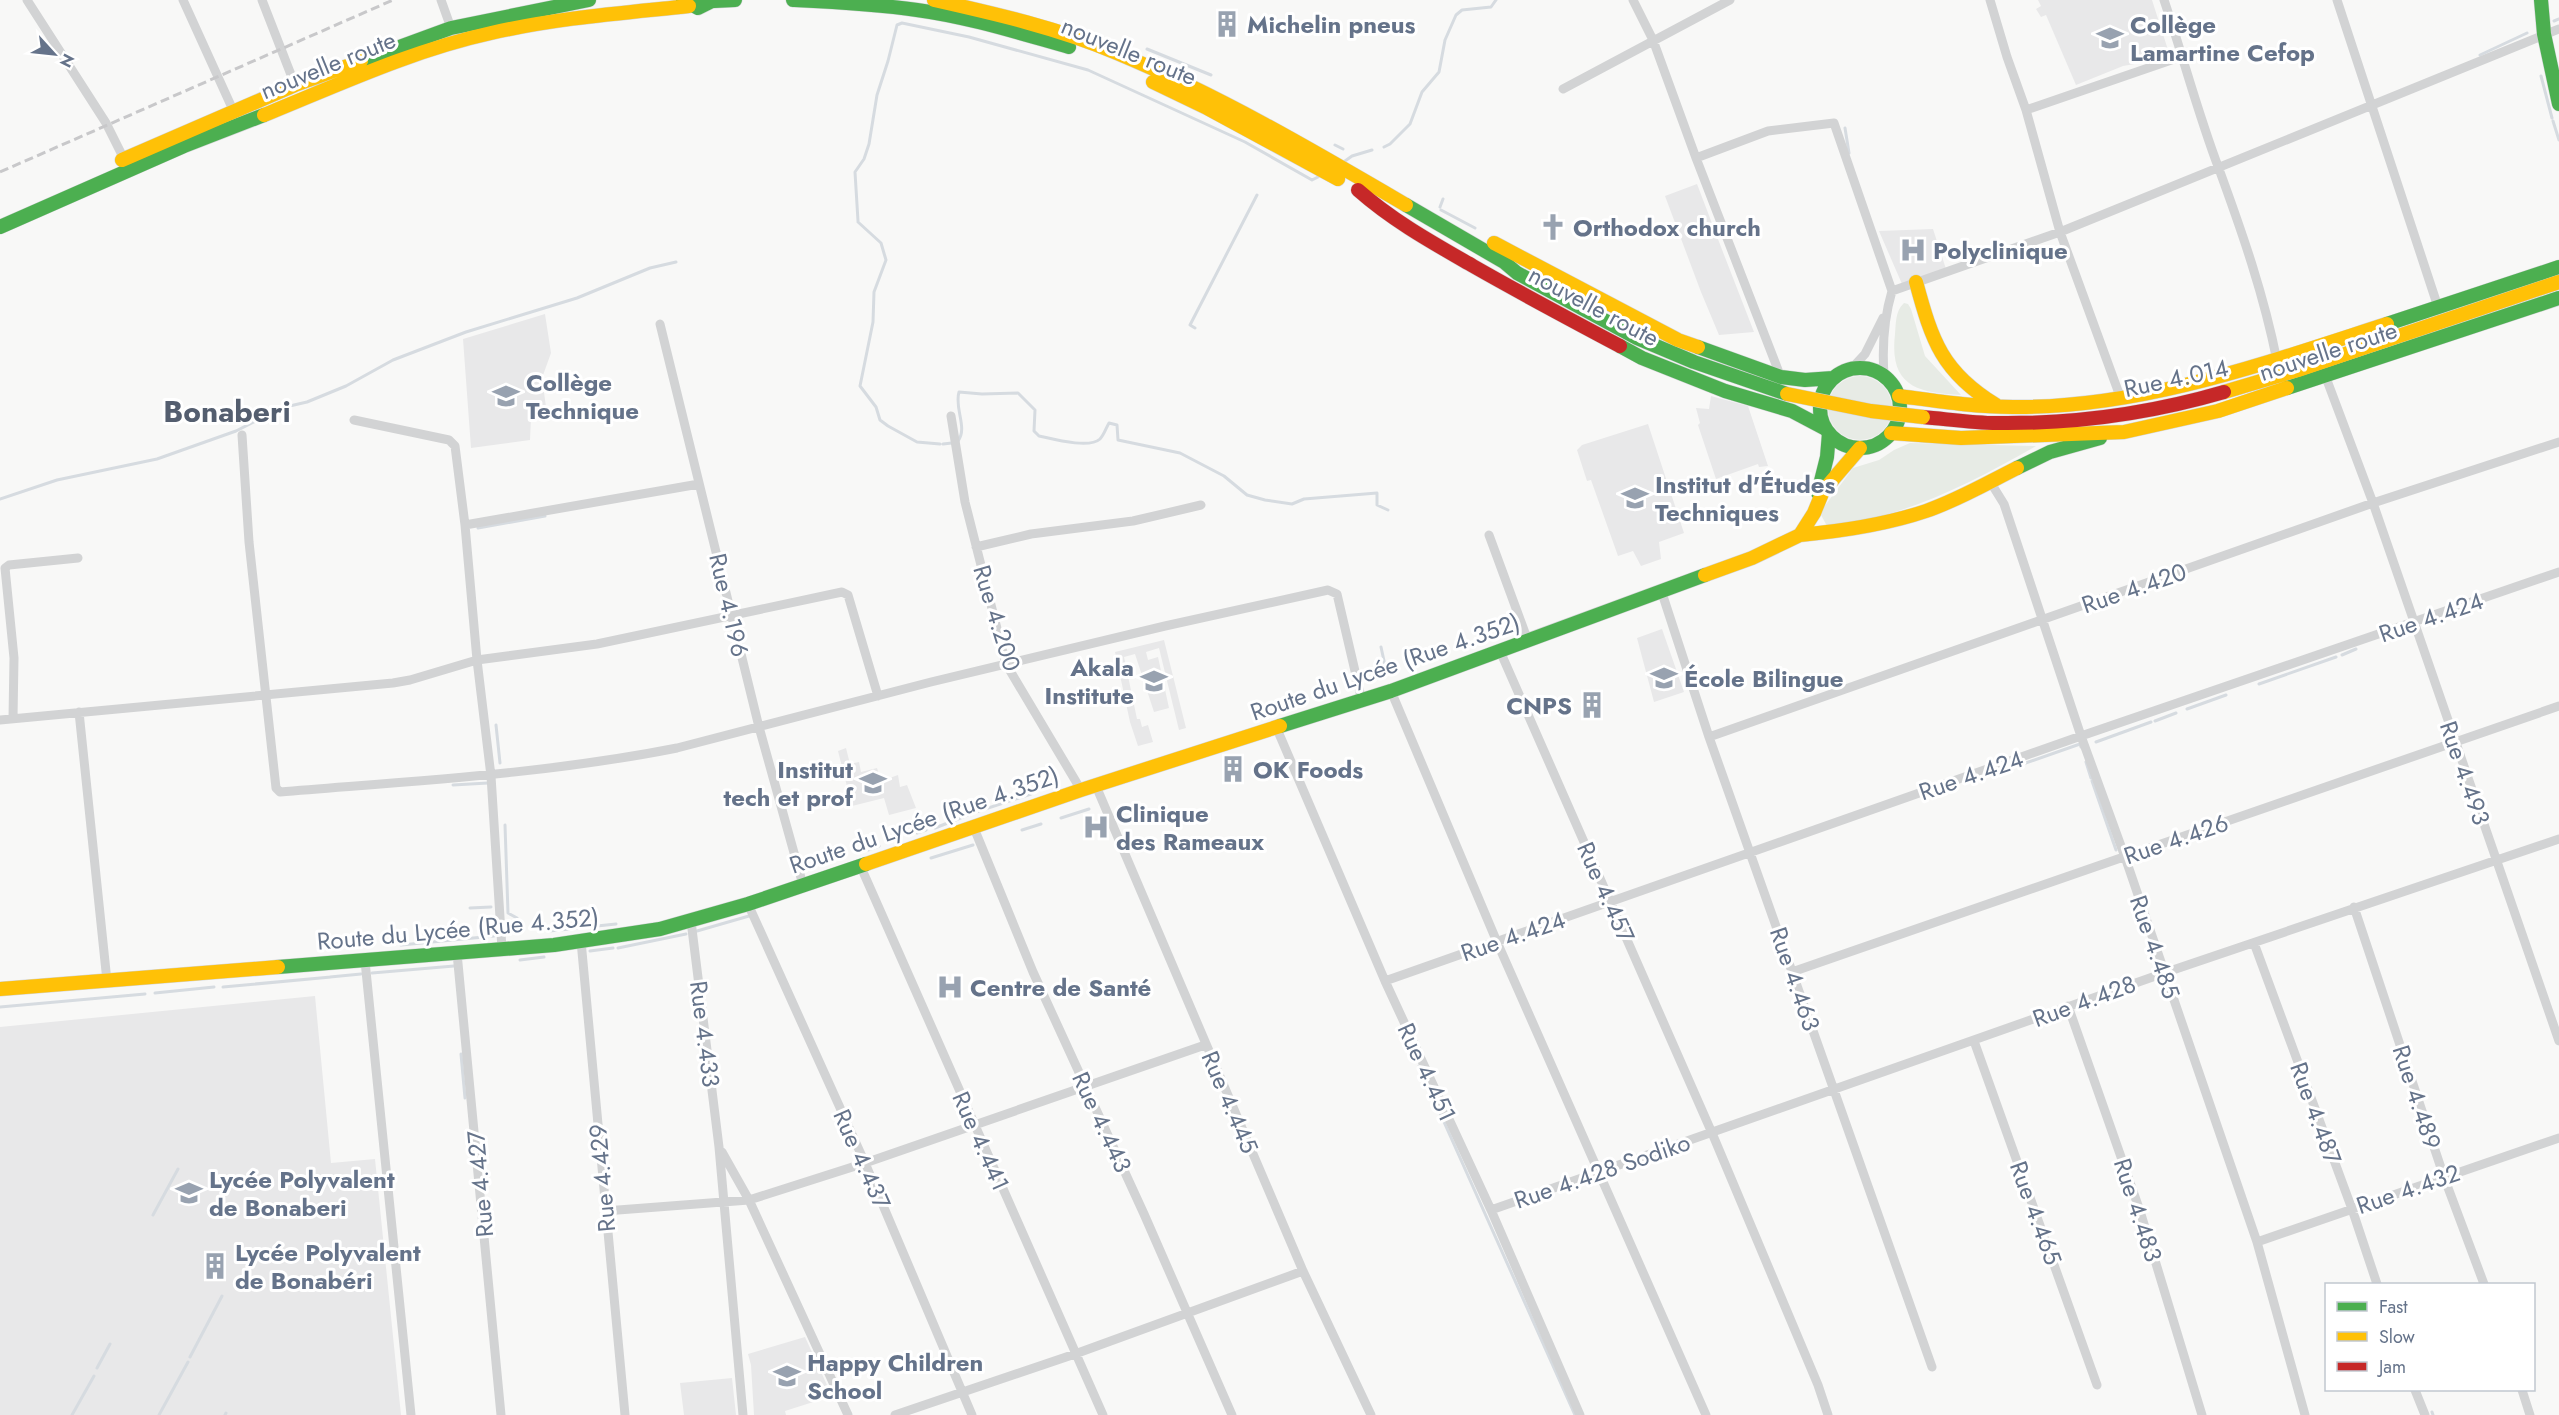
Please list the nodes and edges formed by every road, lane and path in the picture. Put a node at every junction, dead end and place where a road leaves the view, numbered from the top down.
1 (27, 0) edge
2 (183, 0) edge
3 (262, 0) edge
4 (441, 0) edge
5 (589, 0) edge
6 (714, 0) edge
7 (735, 0) edge
8 (793, 0) edge
9 (934, 0) edge
10 (1633, 0) edge
11 (1730, 0) edge
12 (1990, 0) edge
13 (2164, 0) edge
14 (2337, 0) edge
15 (2541, 0) edge
16 (686, 3) edge
17 (451, 28) junction
18 (2559, 29) edge
19 (2544, 34) junction
20 (1653, 40) junction
21 (2183, 56) junction
22 (295, 85) junction
23 (1563, 89) dead end
24 (2559, 104) edge
25 (2372, 106) junction
26 (233, 110) junction
27 (2026, 110) junction
28 (1696, 158) junction
29 (124, 159) junction
30 (2219, 169) junction
31 (1360, 185) junction
32 (0, 214) edge
33 (0, 227) edge
34 (2060, 232) junction
35 (2559, 267) edge
36 (1916, 282) junction
37 (2559, 282) edge
38 (1892, 291) junction
39 (2559, 297) edge
40 (2438, 307) junction
41 (1887, 310) junction
42 (660, 324) dead end
43 (2277, 361) junction
44 (1852, 368) junction
45 (1884, 375) junction
46 (2325, 375) junction
47 (1781, 377) junction
48 (1833, 378) junction
49 (1787, 394) joint
50 (1899, 396) junction
51 (2121, 399) junction
52 (1998, 406) junction
53 (951, 416) dead end
54 (354, 420) dead end
55 (1827, 431) junction
56 (2124, 432) junction
57 (1891, 434) junction
58 (242, 435) dead end
59 (2559, 442) edge
60 (1860, 448) junction
61 (1991, 483) junction
62 (699, 484) junction
63 (2373, 503) junction
64 (1201, 505) dead end
65 (1814, 513) junction
66 (465, 525) junction
67 (1489, 535) dead end
68 (1800, 535) junction
69 (976, 547) junction
70 (78, 558) dead end
71 (2559, 572) edge
72 (1661, 590) junction
73 (732, 614) junction
74 (2043, 620) junction
75 (2414, 624) junction
76 (1528, 641) junction
77 (1500, 651) junction
78 (477, 660) junction
79 (1006, 664) junction
80 (1391, 691) junction
81 (267, 696) junction
82 (878, 696) junction
83 (1362, 701) junction
84 (2559, 706) edge
85 (78, 712) junction
86 (13, 718) junction
87 (0, 720) edge
88 (759, 727) junction
89 (1277, 729) junction
90 (2081, 736) junction
91 (1709, 737) junction
92 (2454, 743) junction
93 (491, 776) junction
94 (1096, 786) junction
95 (1081, 790) junction
96 (974, 828) junction
97 (2559, 839) edge
98 (1752, 853) junction
99 (2125, 857) junction
100 (2495, 861) junction
101 (860, 865) junction
102 (803, 885) junction
103 (1610, 902) junction
104 (748, 904) junction
105 (2354, 908) junction
106 (691, 921) junction
107 (581, 941) junction
108 (1497, 942) junction
109 (2254, 943) junction
110 (502, 949) junction
111 (457, 953) junction
112 (365, 961) junction
113 (1792, 972) junction
114 (2164, 973) junction
115 (107, 981) junction
116 (1385, 981) junction
117 (0, 989) edge
118 (2068, 1006) junction
119 (1974, 1041) junction
120 (2559, 1041) edge
121 (1205, 1045) junction
122 (1086, 1087) junction
123 (1833, 1088) junction
124 (974, 1125) junction
125 (1712, 1133) junction
126 (2559, 1138) edge
127 (720, 1147) junction
128 (865, 1163) junction
129 (1600, 1171) junction
130 (2444, 1177) junction
131 (749, 1200) junction
132 (725, 1204) junction
133 (2352, 1209) junction
134 (1491, 1210) junction
135 (605, 1211) junction
136 (2257, 1242) junction
137 (1304, 1271) junction
138 (2377, 1283) edge
139 (2484, 1283) edge
140 (1187, 1314) junction
141 (1075, 1354) junction
142 (1932, 1367) dead end
143 (2097, 1384) dead end
144 (2416, 1391) edge
145 (2523, 1391) edge
146 (961, 1392) junction
147 (411, 1415) edge
148 (501, 1415) edge
149 (625, 1415) edge
150 (742, 1415) edge
151 (848, 1415) edge
152 (895, 1415) edge
153 (972, 1415) edge
154 (1103, 1415) edge
155 (1232, 1415) edge
156 (1371, 1415) edge
157 (1580, 1415) edge
158 (1706, 1415) edge
159 (1828, 1415) edge
160 (2202, 1415) edge
161 (2305, 1415) edge
162 (2425, 1415) edge
163 (2530, 1415) edge

1 - 29 street
2 - 26 street
3 - 22 street
4 - 17 street
5 - 17 main road, nouvelle route
6 - 7 main road
6 - 16 main road, nouvelle route
8 - 31 main road, nouvelle route
9 - 31 main road, nouvelle route
10 - 20 street
11 - 20 street
12 - 27 street
13 - 21 street
14 - 25 street
15 - 19 main road
16 - 33 main road, nouvelle route
17 - 22 main road, nouvelle route
18 - 19 street
19 - 24 main road
19 - 25 street
20 - 23 street
20 - 28 street
21 - 27 street
21 - 30 street
22 - 26 main road, nouvelle route
25 - 30 street
25 - 40 street
26 - 29 main road, nouvelle route
27 - 34 street
28 - 38 street
28 - 47 street
29 - 32 main road, nouvelle route
30 - 34 street
30 - 43 street
31 - 47 main road, nouvelle route
31 - 49 main road, nouvelle route
31 - 55 main road, nouvelle route
34 - 36 street
34 - 51 street
35 - 40 main road, nouvelle route
36 - 38 street
36 - 52 main road
37 - 49 main road, Rue 4.014, bridge
38 - 41 street
39 - 46 main road, nouvelle route
40 - 43 main road, nouvelle route
41 - 44 street
41 - 45 street
42 - 62 street, Rue 4.196
43 - 51 main road, nouvelle route
44 - 45 main road
44 - 48 main road
45 - 50 main road
46 - 56 main road, nouvelle route
46 - 63 street, Rue 4.493
47 - 48 main road, nouvelle route
48 - 55 main road
50 - 52 main road, nouvelle route
50 - 57 main road
51 - 52 main road, nouvelle route
53 - 69 street, Rue 4.200
54 - 66 street
55 - 60 main road
55 - 65 main road
56 - 57 main road, nouvelle route
56 - 61 main road
57 - 60 main road
58 - 81 street
59 - 63 street, Rue 4.420
60 - 65 main road
61 - 68 main road
61 - 74 street, Rue 4.485
62 - 66 street
62 - 73 street, Rue 4.196
63 - 74 street, Rue 4.420
63 - 75 street, Rue 4.493
64 - 69 street
65 - 68 main road
66 - 78 street
67 - 76 street
68 - 72 main road, Route du Lycée (Rue 4.352)
69 - 79 street, Rue 4.200
70 - 86 street
71 - 75 street, Rue 4.424
72 - 76 main road, Route du Lycée (Rue 4.352)
72 - 91 street, Rue 4.463
73 - 78 street
73 - 82 street
73 - 88 street, Rue 4.196
74 - 90 street, Rue 4.485
74 - 91 street, Rue 4.420
75 - 90 street, Rue 4.424
75 - 92 street, Rue 4.493
76 - 77 main road, Route du Lycée (Rue 4.352)
77 - 80 main road, Route du Lycée (Rue 4.352)
77 - 103 street, Rue 4.457
78 - 81 street
78 - 93 street
79 - 82 street
79 - 83 street
79 - 95 street, Rue 4.200
80 - 83 main road, Route du Lycée (Rue 4.352)
80 - 108 street
81 - 85 street
81 - 93 street
82 - 88 street
83 - 89 main road, Route du Lycée (Rue 4.352)
84 - 92 street, Rue 4.426
85 - 86 street
85 - 115 street
86 - 87 street
88 - 93 street
88 - 102 street, Rue 4.196
89 - 94 main road, Route du Lycée (Rue 4.352)
89 - 116 street, Rue 4.451
90 - 98 street, Rue 4.424
90 - 99 street, Rue 4.485
91 - 98 street, Rue 4.463
92 - 99 street, Rue 4.426
92 - 100 street, Rue 4.493
93 - 110 street
94 - 95 main road, Route du Lycée (Rue 4.352)
94 - 121 street, Rue 4.445
95 - 96 main road, Route du Lycée (Rue 4.352)
96 - 101 main road, Route du Lycée (Rue 4.352)
96 - 122 street, Rue 4.443
97 - 100 street, Rue 4.428
98 - 103 street, Rue 4.424
98 - 113 street, Rue 4.463
99 - 113 street, Rue 4.426
99 - 114 street, Rue 4.485
100 - 105 street, Rue 4.428
100 - 120 street, Rue 4.493
101 - 102 main road, Route du Lycée (Rue 4.352)
101 - 124 street, Rue 4.441
102 - 104 main road, Route du Lycée (Rue 4.352)
103 - 108 street, Rue 4.424
103 - 125 street, Rue 4.457
104 - 106 main road, Route du Lycée (Rue 4.352)
104 - 128 street, Rue 4.437
105 - 109 street, Rue 4.428
105 - 130 street, Rue 4.489
106 - 107 main road, Route du Lycée (Rue 4.352)
106 - 127 street, Rue 4.433
107 - 110 main road, Route du Lycée (Rue 4.352)
107 - 135 street, Rue 4.429
108 - 116 street, Rue 4.424
108 - 129 street
109 - 114 street, Rue 4.428
109 - 133 street, Rue 4.487
110 - 111 main road, Route du Lycée (Rue 4.352)
111 - 112 main road, Route du Lycée (Rue 4.352)
111 - 148 street, Rue 4.427
112 - 115 main road, Route du Lycée (Rue 4.352)
112 - 147 street
113 - 123 street, Rue 4.463
114 - 118 street, Rue 4.428
114 - 136 street, Rue 4.485
115 - 117 main road, Route du Lycée (Rue 4.352)
116 - 134 street, Rue 4.451
118 - 119 street, Rue 4.428
118 - 160 street, Rue 4.483
119 - 123 street, Rue 4.428
119 - 143 street, Rue 4.465
121 - 122 street
121 - 137 street, Rue 4.445
122 - 124 street
122 - 140 street, Rue 4.443
123 - 125 street, Rue 4.428
123 - 142 street, Rue 4.463
124 - 128 street
124 - 141 street, Rue 4.441
125 - 129 street, Rue 4.428 Sodiko
125 - 159 street, Rue 4.457
126 - 130 street, Rue 4.432
127 - 131 street
127 - 132 street, Rue 4.433
128 - 131 street
128 - 146 street, Rue 4.437
129 - 134 street, Rue 4.428 Sodiko
129 - 158 street
130 - 133 street, Rue 4.432
130 - 139 street, Rue 4.489
131 - 132 street
131 - 151 street
132 - 135 street
132 - 150 street, Rue 4.433
133 - 136 street, Rue 4.432
133 - 138 street, Rue 4.487
134 - 157 street, Rue 4.451
135 - 149 street, Rue 4.429
136 - 161 street, Rue 4.485
137 - 140 street
137 - 156 street, Rue 4.445
140 - 141 street
140 - 155 street, Rue 4.443
141 - 146 street
141 - 154 street, Rue 4.441
144 - 162 street
145 - 163 street
146 - 152 street
146 - 153 street, Rue 4.437

